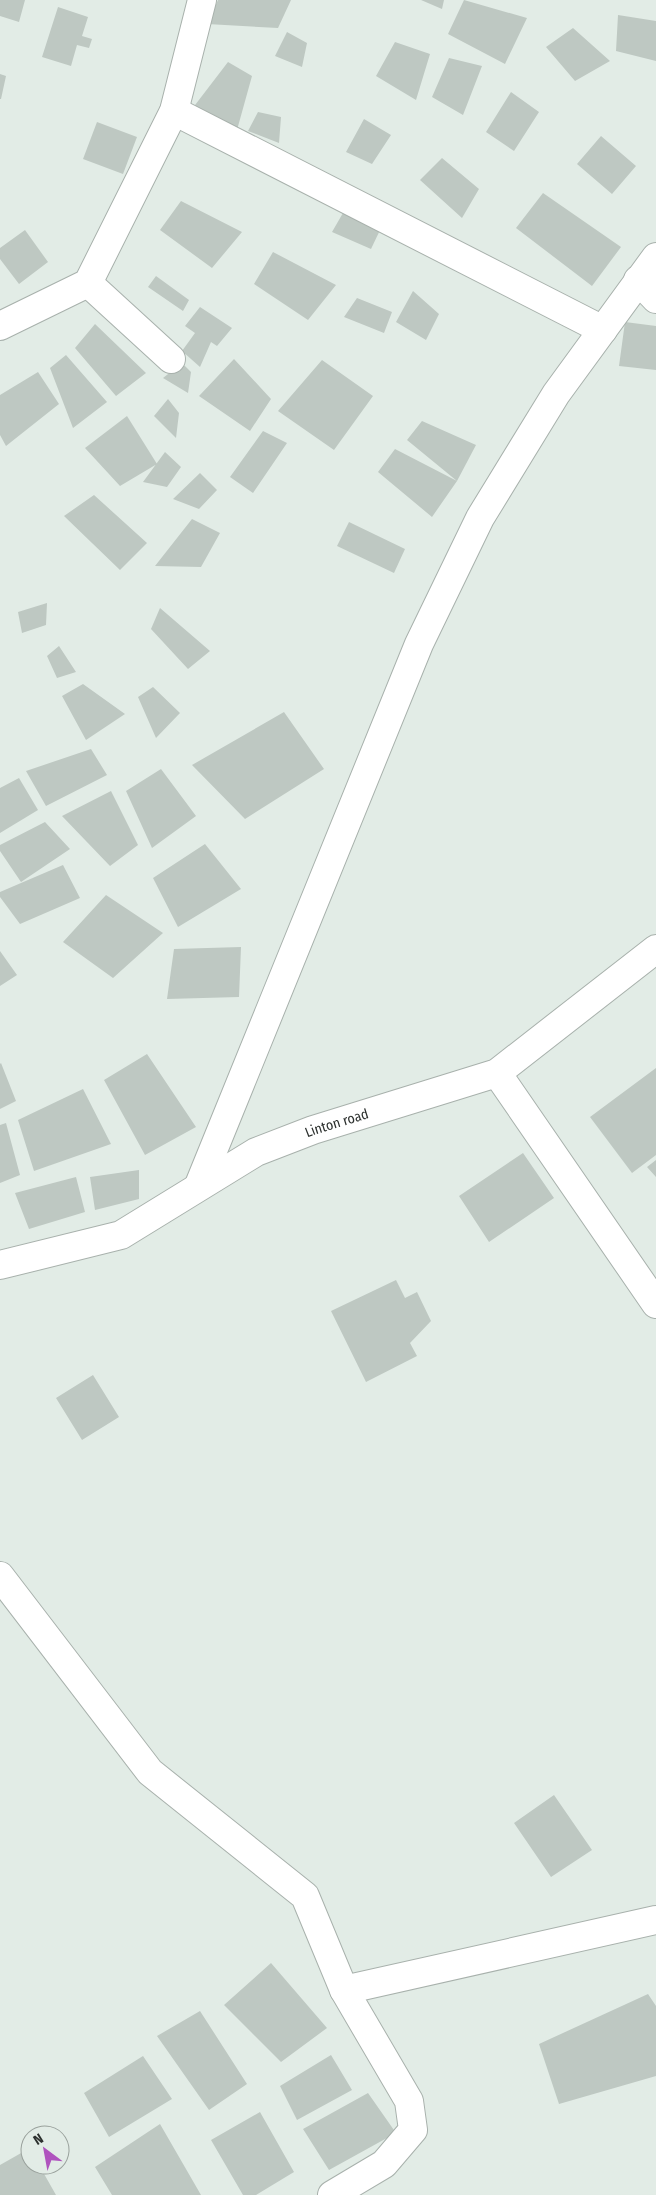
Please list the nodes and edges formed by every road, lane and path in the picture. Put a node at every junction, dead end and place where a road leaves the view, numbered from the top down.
1 (202, 0) edge
2 (174, 111) junction
3 (656, 257) edge
4 (88, 283) junction
5 (647, 289) edge
6 (0, 326) edge
7 (603, 330) junction
8 (171, 359) dead end
9 (656, 949) edge
10 (497, 1073) junction
11 (199, 1185) junction
12 (0, 1265) edge
13 (656, 1304) edge
14 (0, 1576) edge
15 (656, 1920) edge
16 (344, 1990) junction
17 (332, 2195) edge

1 - 2 street
2 - 4 street
2 - 7 street
3 - 5 street
4 - 6 street
4 - 8 street
5 - 7 street
7 - 11 street
9 - 10 street, Linton road
10 - 11 street, Linton road
10 - 13 street
11 - 12 street, Linton road
14 - 16 street
15 - 16 street
16 - 17 street

